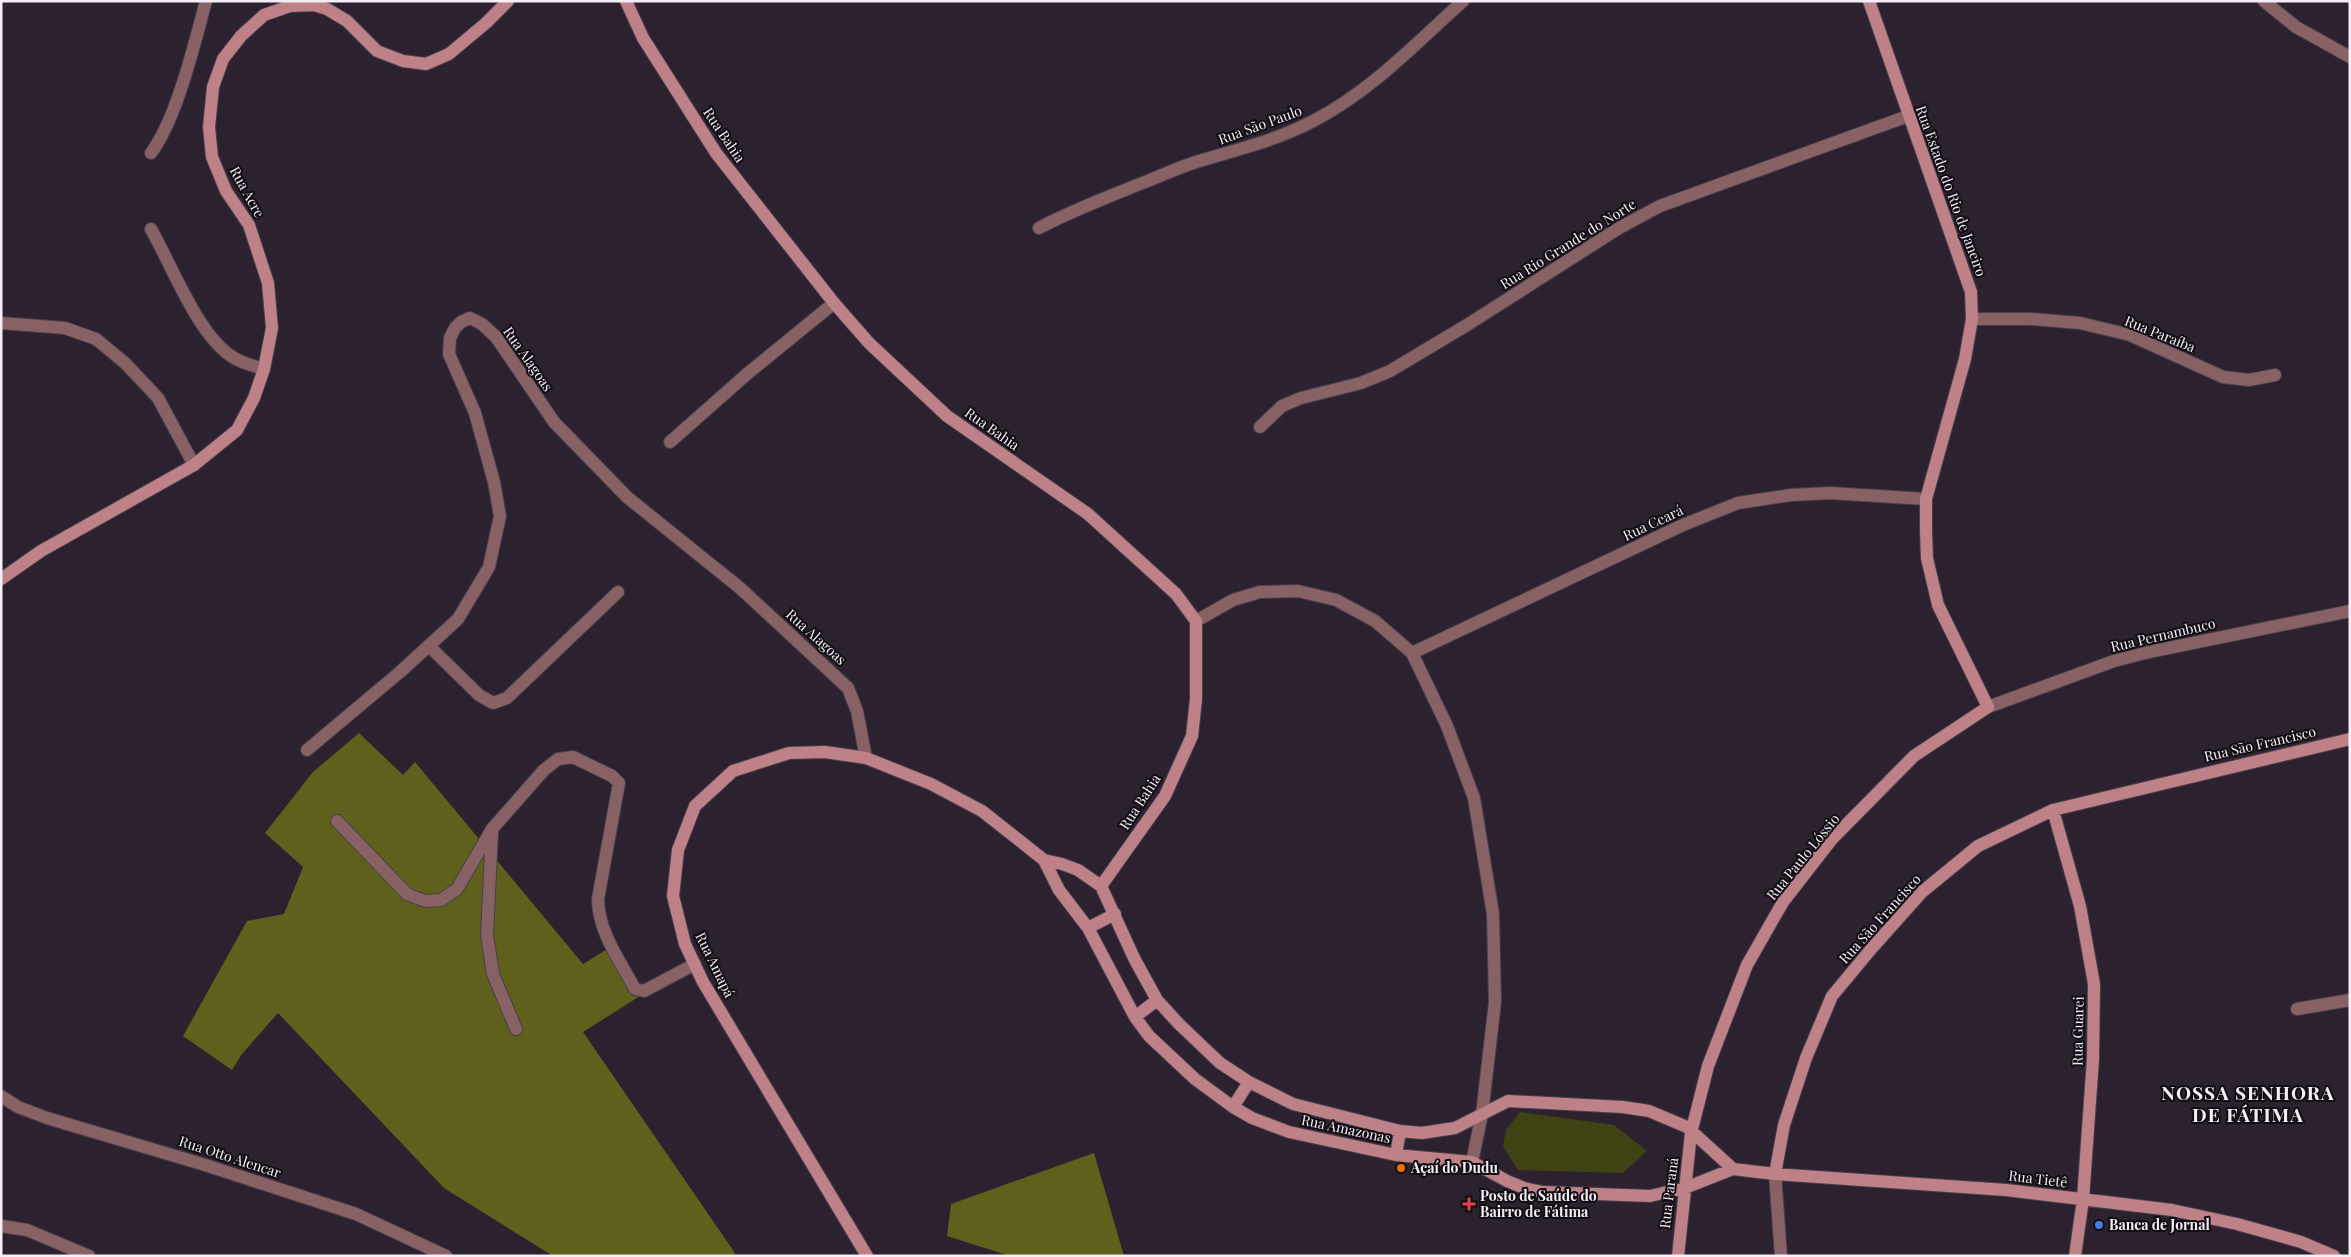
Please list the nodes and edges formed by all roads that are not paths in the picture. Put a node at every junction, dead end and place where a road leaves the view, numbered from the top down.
1 (206, 1) edge
2 (508, 1) edge
3 (626, 1) edge
4 (1463, 1) edge
5 (1869, 1) edge
6 (2264, 1) edge
7 (2350, 57) edge
8 (1908, 116) junction
9 (151, 153) dead end
10 (1040, 228) dead end
11 (151, 229) dead end
12 (834, 304) junction
13 (1972, 319) junction
14 (1, 323) edge
15 (264, 369) junction
16 (2275, 375) dead end
17 (1260, 427) dead end
18 (670, 442) dead end
19 (194, 465) junction
20 (1926, 499) junction
21 (1, 578) edge
22 (618, 592) dead end
23 (2350, 611) edge
24 (1196, 621) junction
25 (429, 646) junction
26 (1412, 653) junction
27 (1988, 707) junction
28 (2350, 739) edge
29 (307, 750) dead end
30 (866, 758) junction
31 (2053, 810) junction
32 (336, 822) dead end
33 (492, 829) junction
34 (1044, 860) junction
35 (1101, 886) junction
36 (1115, 914) junction
37 (1088, 928) junction
38 (695, 964) junction
39 (1157, 1000) junction
40 (2350, 1000) edge
41 (2297, 1009) dead end
42 (1135, 1017) junction
43 (516, 1029) dead end
44 (1249, 1082) junction
45 (1, 1096) edge
46 (1233, 1107) junction
47 (1482, 1114) junction
48 (1400, 1132) junction
49 (1691, 1133) junction
50 (1396, 1155) junction
51 (1472, 1162) junction
52 (1733, 1169) junction
53 (1775, 1174) junction
54 (1685, 1188) junction
55 (2082, 1199) junction
56 (1, 1226) edge
57 (89, 1256) edge
58 (446, 1256) edge
59 (867, 1256) edge
60 (1678, 1256) edge
61 (1781, 1256) edge
62 (2075, 1256) edge
63 (2334, 1256) edge

1 - 9 street
2 - 15 street, Rua Acre
3 - 12 street, Rua Bahia
4 - 10 street, Rua São Paulo
5 - 8 street, Rua Estado do Rio de Janeiro
6 - 7 street
8 - 13 street, Rua Estado do Rio de Janeiro
8 - 17 street, Rua Rio Grande do Norte
11 - 15 street
12 - 18 street
12 - 24 street, Rua Bahia
13 - 16 street, Rua Paraíba
13 - 20 street, Rua Estado do Rio de Janeiro
14 - 19 street
15 - 19 street, Rua Acre
19 - 21 street, Rua Acre
20 - 26 street, Rua Ceará
20 - 27 street, Rua Estado do Rio de Janeiro
22 - 25 street
23 - 27 street, Rua Pernambuco
24 - 26 street
24 - 35 street, Rua Bahia
25 - 29 street, Rua Alagoas
25 - 30 street, Rua Alagoas
26 - 47 street
27 - 49 street, Rua Paulo Lóssio
28 - 31 street, Rua São Francisco
30 - 34 street, Rua Amapá
30 - 38 street, Rua Amapá
31 - 53 street, Rua São Francisco
31 - 55 street, Rua Guarei
32 - 33 street
33 - 38 street
33 - 43 street
34 - 35 street, Rua Amapá
34 - 37 street, Rua Amapá
35 - 36 street, Rua Amapá
36 - 37 street
36 - 39 street, Rua Amazonas
37 - 42 street, Rua Amazonas
38 - 59 street, Rua Amapá
39 - 42 street
39 - 44 street, Rua Amazonas
40 - 41 street
42 - 46 street, Rua Amazonas
44 - 46 street
44 - 48 street, Rua Amazonas
45 - 58 street, Rua Otto Alencar
46 - 50 street, Rua Amazonas
47 - 48 street, Rua Amazonas
47 - 49 street, Rua Amazonas
47 - 51 street
48 - 50 street
49 - 52 street
49 - 54 street, Rua Paraná
50 - 51 street, Rua Amazonas
51 - 54 street, Rua Amazonas
52 - 53 street, Rua Tietê
52 - 54 street, Rua Tietê
53 - 55 street, Rua Tietê
53 - 61 street, Rua São Francisco
54 - 60 street, Rua Paraná
55 - 62 street, Rua Guarei
55 - 63 street, Rua Tietê
56 - 57 street

